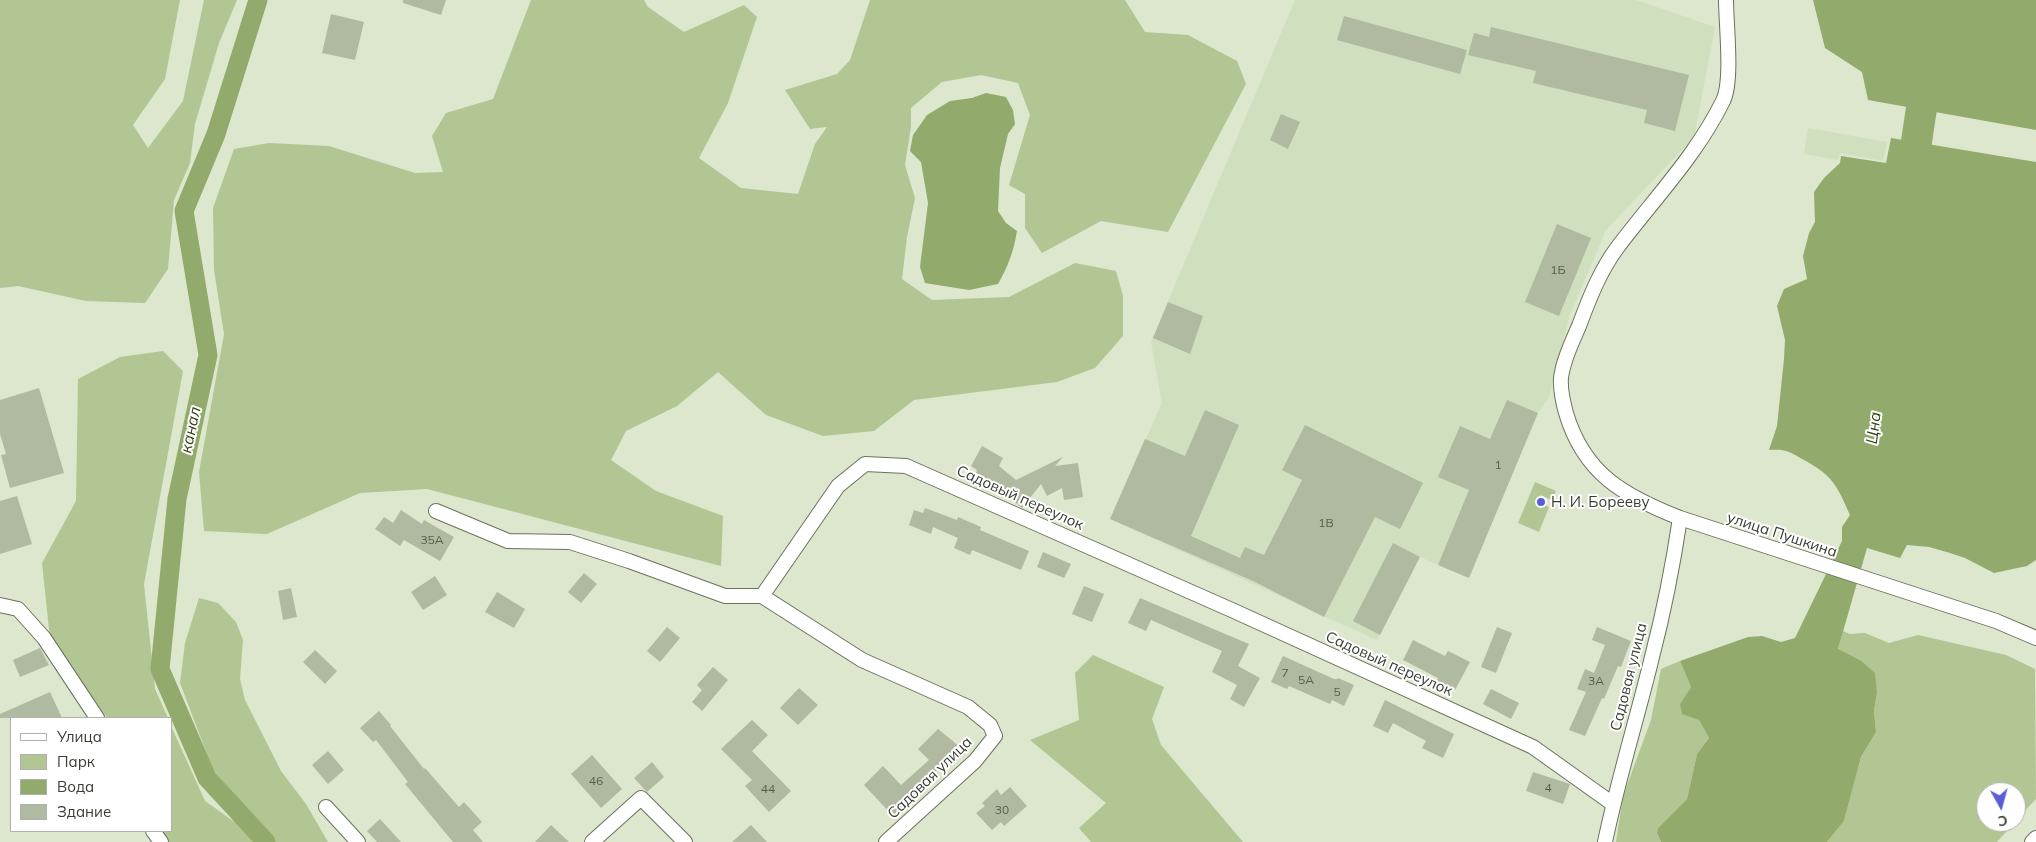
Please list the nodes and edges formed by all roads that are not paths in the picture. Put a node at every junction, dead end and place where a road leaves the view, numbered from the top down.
1 (1726, 0) edge
2 (436, 511) dead end
3 (1680, 518) junction
4 (762, 596) junction
5 (0, 606) edge
6 (2036, 638) edge
7 (96, 717) edge
8 (1613, 804) junction
9 (326, 807) dead end
10 (2036, 838) edge
11 (358, 842) edge
12 (592, 842) edge
13 (685, 842) edge
14 (886, 842) edge
15 (1606, 842) edge
16 (2032, 842) edge

1 - 3 street, улица Пушкина
2 - 4 street
3 - 6 street, улица Пушкина
3 - 8 street, Садовая улица
4 - 8 street, Садовый переулок
4 - 14 street, Садовая улица
5 - 7 street
8 - 15 street, Садовая улица
9 - 11 street
10 - 16 street
12 - 13 street

